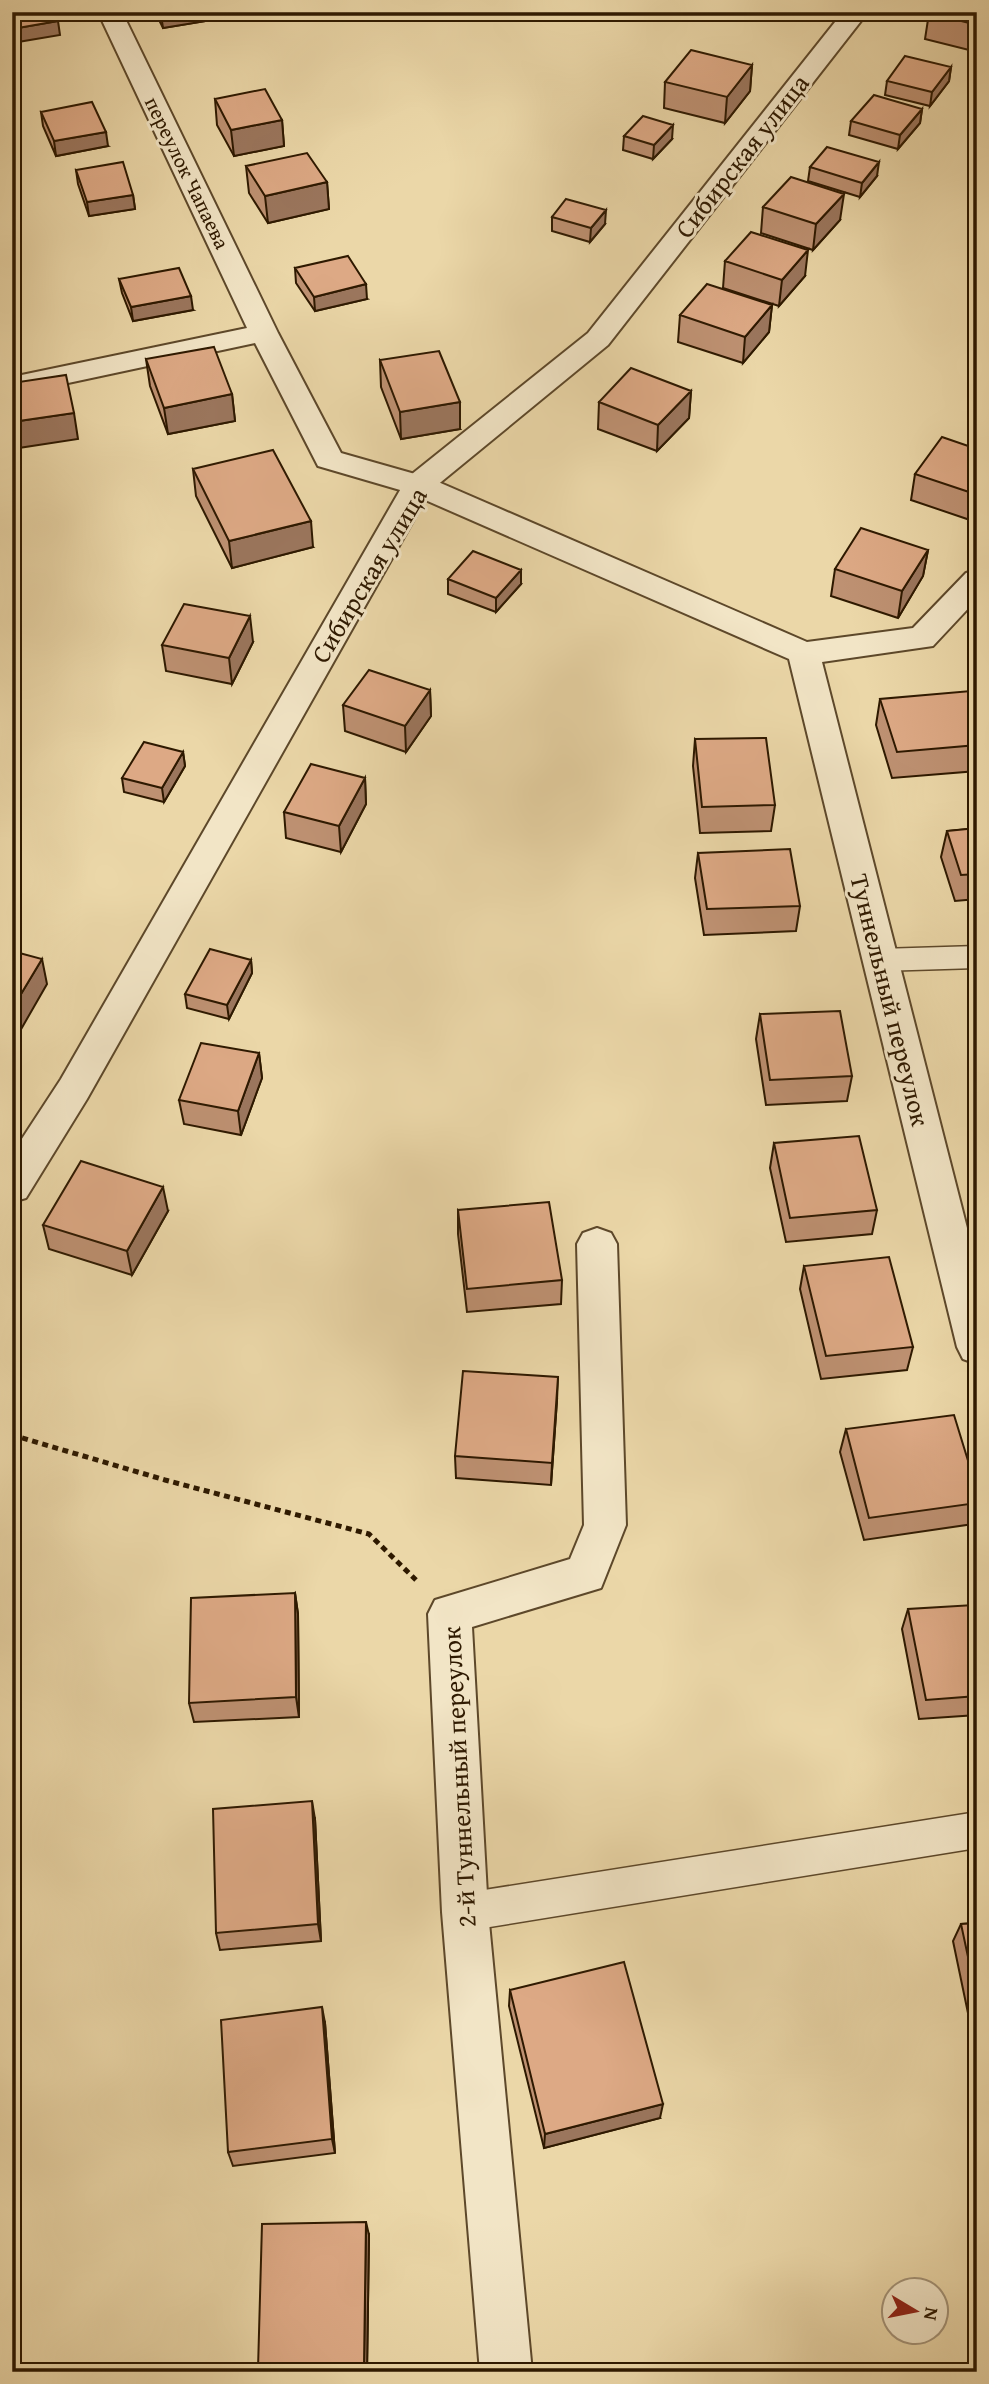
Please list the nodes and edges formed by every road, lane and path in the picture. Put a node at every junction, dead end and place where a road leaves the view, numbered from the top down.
1 (110, 12) edge
2 (856, 12) edge
3 (264, 333) junction
4 (12, 386) edge
5 (418, 485) junction
6 (977, 580) edge
7 (804, 653) junction
8 (977, 957) edge
9 (880, 960) junction
10 (12, 1187) edge
11 (597, 1244) dead end
12 (977, 1347) edge
13 (12, 1435) edge
14 (450, 1614) junction
15 (977, 1830) edge
16 (465, 1912) junction
17 (506, 2372) edge

1 - 3 street, переулок Чапаева
2 - 5 street, Сибирская улица
3 - 4 street
3 - 5 street, переулок Чапаева
5 - 7 street, переулок Чапаева
5 - 10 street, Сибирская улица
6 - 7 street
7 - 9 street, Туннельный переулок
8 - 9 lane
9 - 12 street, Туннельный переулок
11 - 14 street, 2-й Туннельный переулок
13 - 14 path
14 - 16 street, 2-й Туннельный переулок
15 - 16 lane
16 - 17 street, 2-й Туннельный переулок

